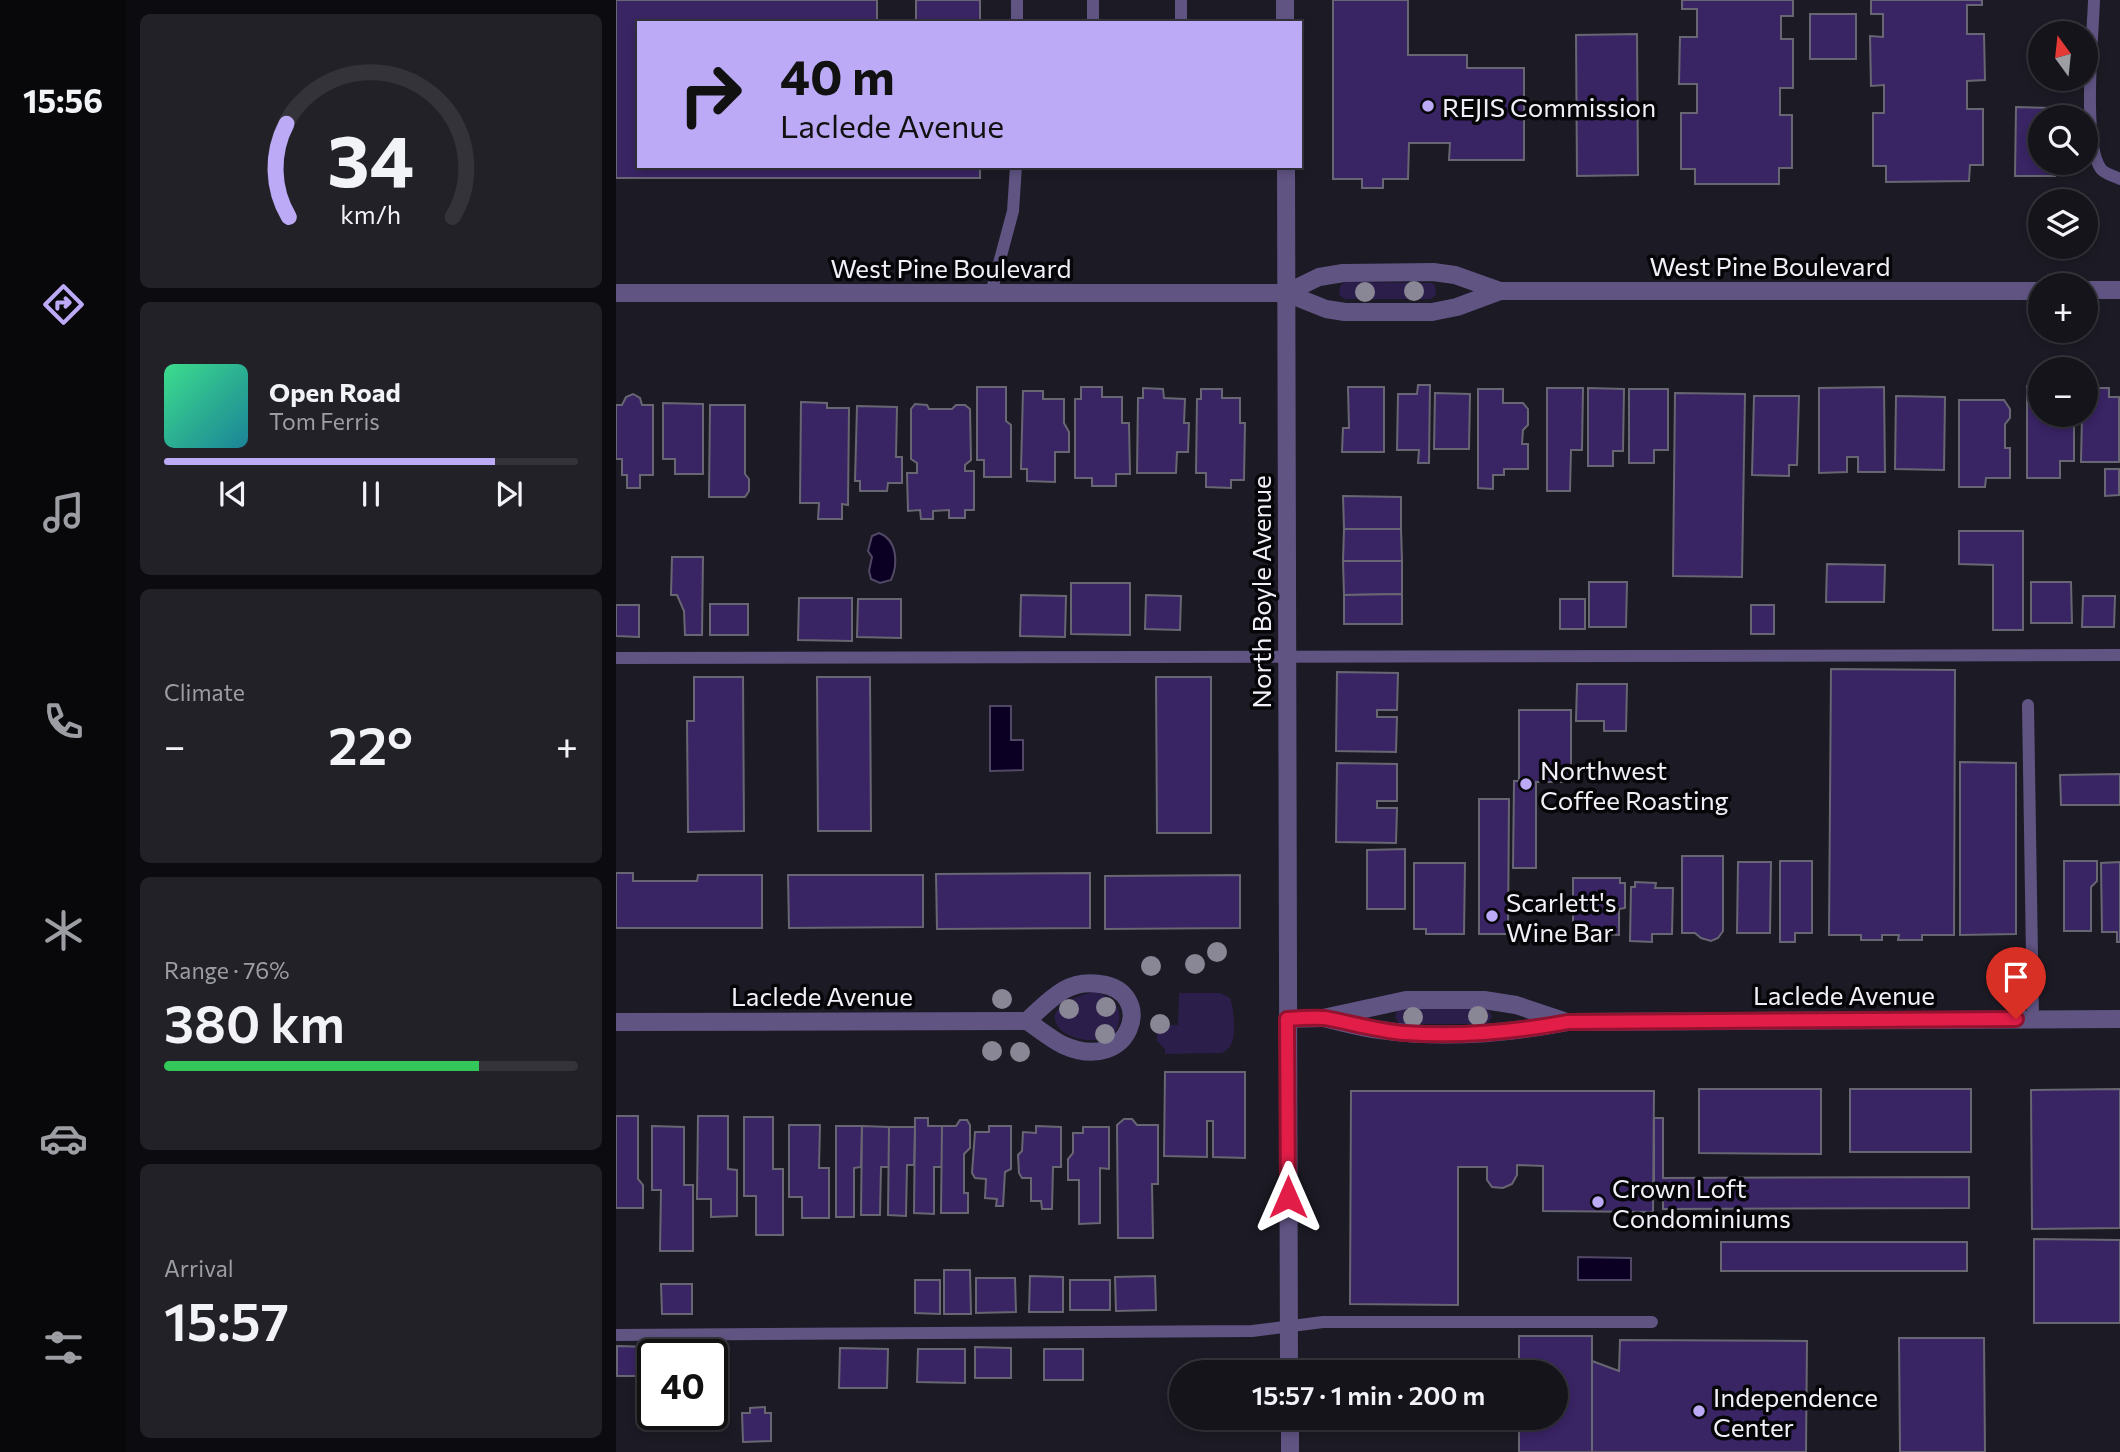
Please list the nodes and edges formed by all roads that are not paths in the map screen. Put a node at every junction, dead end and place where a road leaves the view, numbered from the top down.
1 (1017, 0) edge
2 (1093, 0) edge
3 (1181, 0) edge
4 (1285, 0) edge
5 (2094, 0) edge
6 (1017, 21) edge
7 (1093, 21) edge
8 (1181, 21) edge
9 (1285, 21) edge
10 (1016, 168) edge
11 (1286, 168) edge
12 (2120, 179) edge
13 (2028, 290) edge
14 (2098, 290) edge
15 (2120, 290) edge
16 (1500, 291) junction
17 (616, 293) edge
18 (991, 293) junction
19 (1286, 293) junction
20 (2120, 655) edge
21 (1286, 656) junction
22 (616, 658) edge
23 (2028, 705) dead end
24 (1323, 1018) junction
25 (1287, 1019) junction
26 (2033, 1019) junction
27 (2120, 1019) edge
28 (1027, 1021) junction
29 (616, 1022) edge
30 (1568, 1022) junction
31 (1652, 1322) dead end
32 (1289, 1327) junction
33 (616, 1335) edge
34 (1290, 1360) edge
35 (1290, 1430) edge
36 (1290, 1452) edge

1 - 6 lane
2 - 7 lane
3 - 8 lane
4 - 9 street
5 - 12 lane
10 - 18 lane
11 - 19 street, North Boyle Avenue
13 - 16 street, West Pine Boulevard
14 - 15 street
16 - 19 street, West Pine Boulevard
16 - 19 street, West Pine Boulevard
17 - 18 street, West Pine Boulevard
18 - 19 street, West Pine Boulevard
19 - 21 street, North Boyle Avenue
20 - 21 lane
21 - 22 lane
21 - 25 street, North Boyle Avenue
23 - 26 lane
24 - 25 street, Laclede Avenue
24 - 30 street, Laclede Avenue
24 - 30 street, Laclede Avenue
25 - 32 street, North Boyle Avenue
26 - 27 street, Laclede Avenue
26 - 30 street, Laclede Avenue
28 - 28 street
28 - 29 street, Laclede Avenue
31 - 32 lane
32 - 33 lane
32 - 34 street, North Boyle Avenue
35 - 36 street

